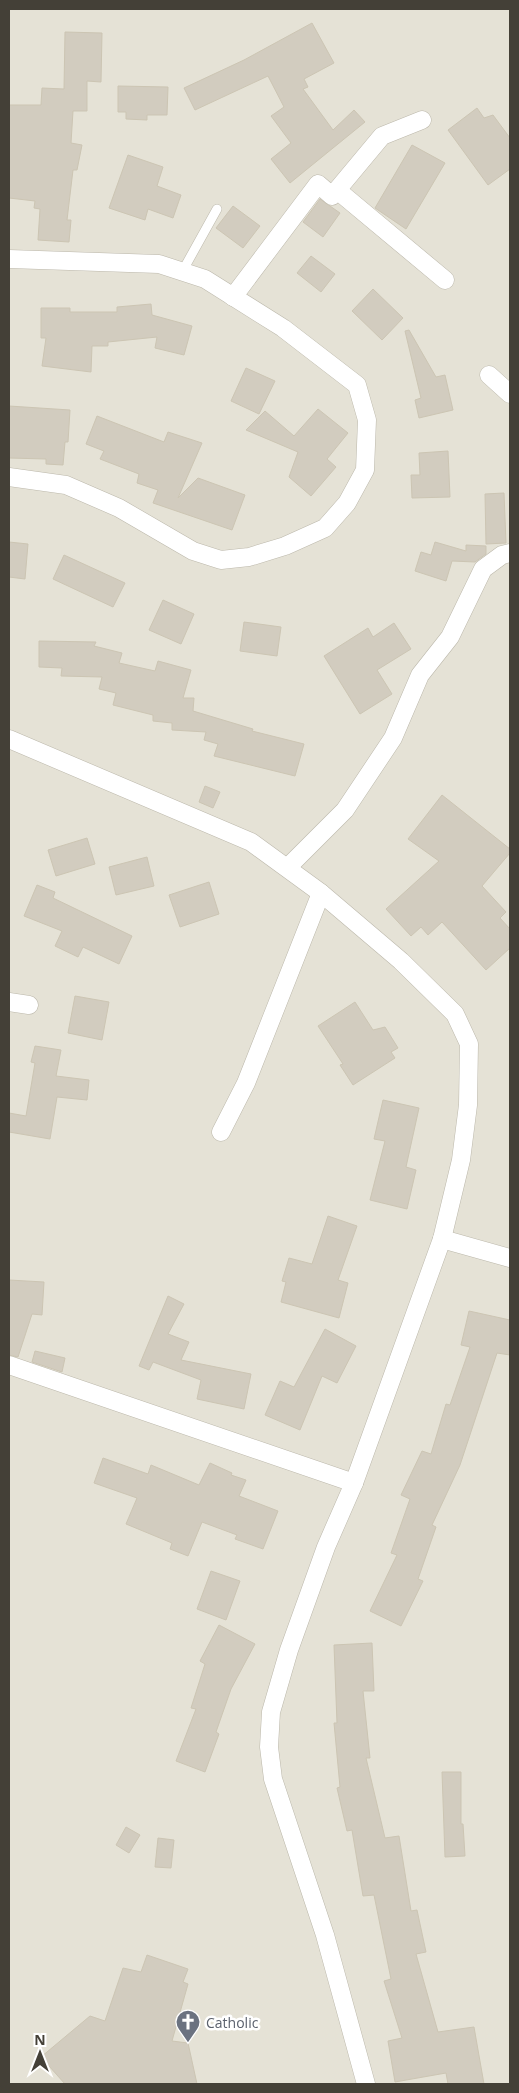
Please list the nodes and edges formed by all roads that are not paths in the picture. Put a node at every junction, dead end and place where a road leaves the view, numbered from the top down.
1 (422, 120) dead end
2 (337, 190) junction
3 (217, 209) dead end
4 (9, 259) edge
5 (182, 272) junction
6 (446, 280) dead end
7 (233, 297) junction
8 (489, 375) dead end
9 (510, 394) edge
10 (9, 477) edge
11 (510, 553) edge
12 (9, 739) edge
13 (288, 867) junction
14 (321, 893) junction
15 (9, 1002) edge
16 (29, 1005) dead end
17 (221, 1132) dead end
18 (442, 1239) junction
19 (510, 1258) edge
20 (9, 1365) edge
21 (354, 1483) junction
22 (366, 2084) edge

1 - 2 street
2 - 6 street
2 - 7 street
3 - 5 lane
4 - 5 street
5 - 7 street
7 - 10 street
8 - 9 street
11 - 13 street
12 - 13 street
13 - 14 street
14 - 17 street
14 - 18 street
15 - 16 street
18 - 19 street
18 - 21 street
20 - 21 street
21 - 22 street

